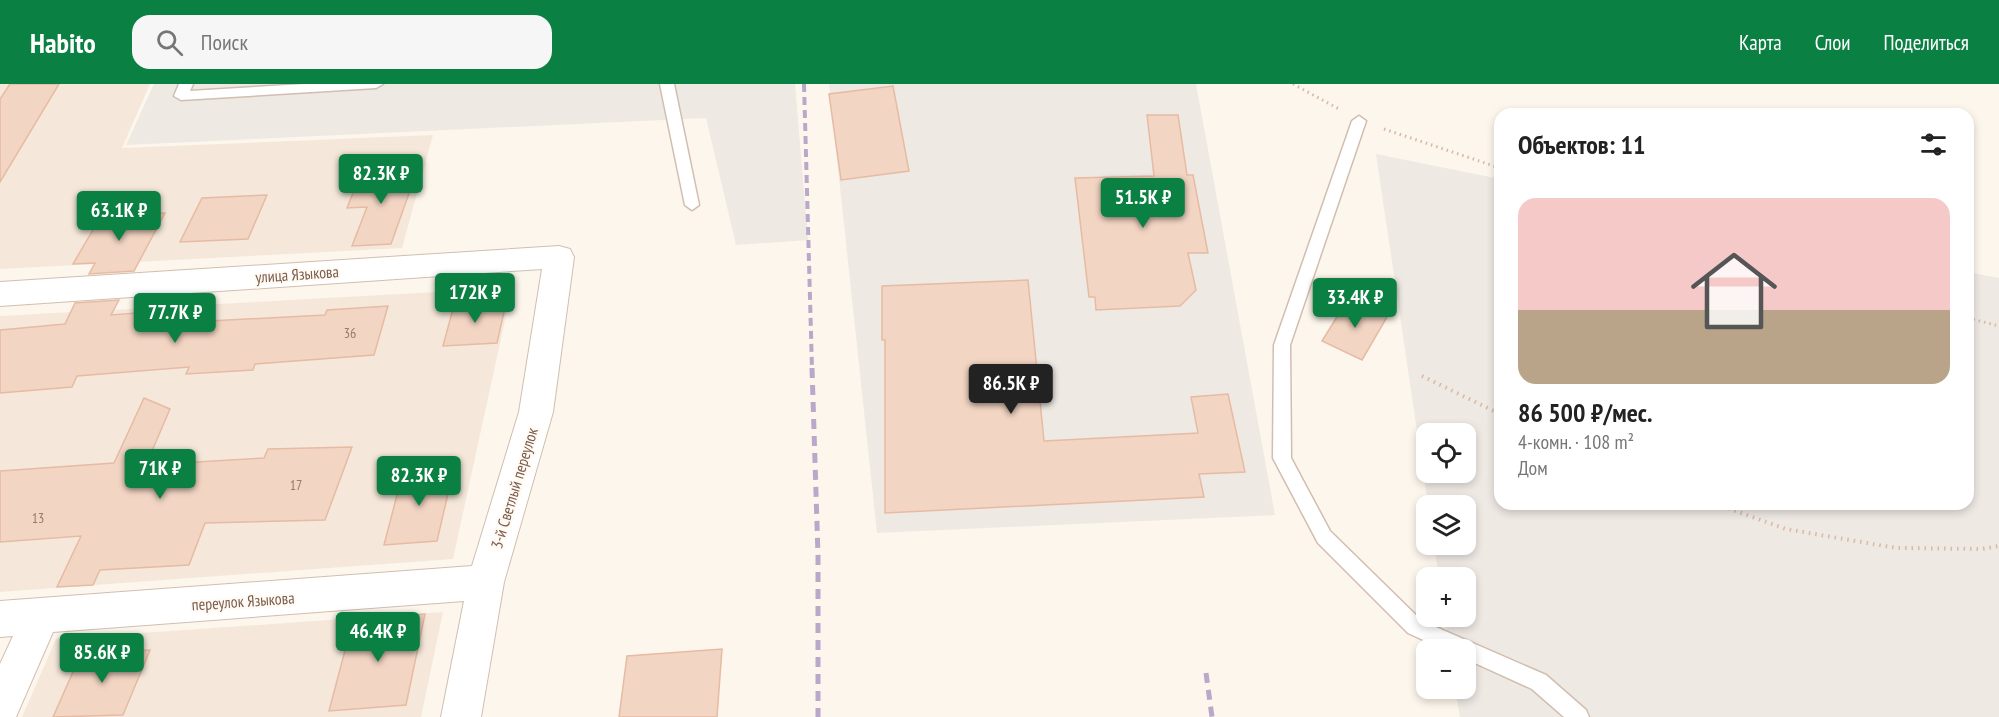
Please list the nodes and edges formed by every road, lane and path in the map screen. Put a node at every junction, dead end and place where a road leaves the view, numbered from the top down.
1 (186, 84) edge
2 (376, 84) edge
3 (667, 84) edge
4 (1293, 84) edge
5 (1359, 121) junction
6 (1494, 166) edge
7 (692, 205) dead end
8 (559, 257) joint
9 (0, 294) edge
10 (1974, 320) edge
11 (1999, 326) edge
12 (1422, 376) dead end
13 (1494, 411) edge
14 (1733, 510) edge
15 (1999, 546) edge
16 (486, 582) junction
17 (41, 616) junction
18 (0, 619) edge
19 (0, 708) edge
20 (460, 717) edge
21 (1579, 717) edge

1 - 2 lane
3 - 7 lane
4 - 5 path
5 - 6 path
5 - 21 lane
8 - 9 street, улица Языкова
8 - 16 street, 3-й Светлый переулок
10 - 11 path
12 - 13 path
14 - 15 path
16 - 17 street, переулок Языкова
16 - 20 street, 3-й Светлый переулок
17 - 18 street, переулок Языкова
17 - 19 street

